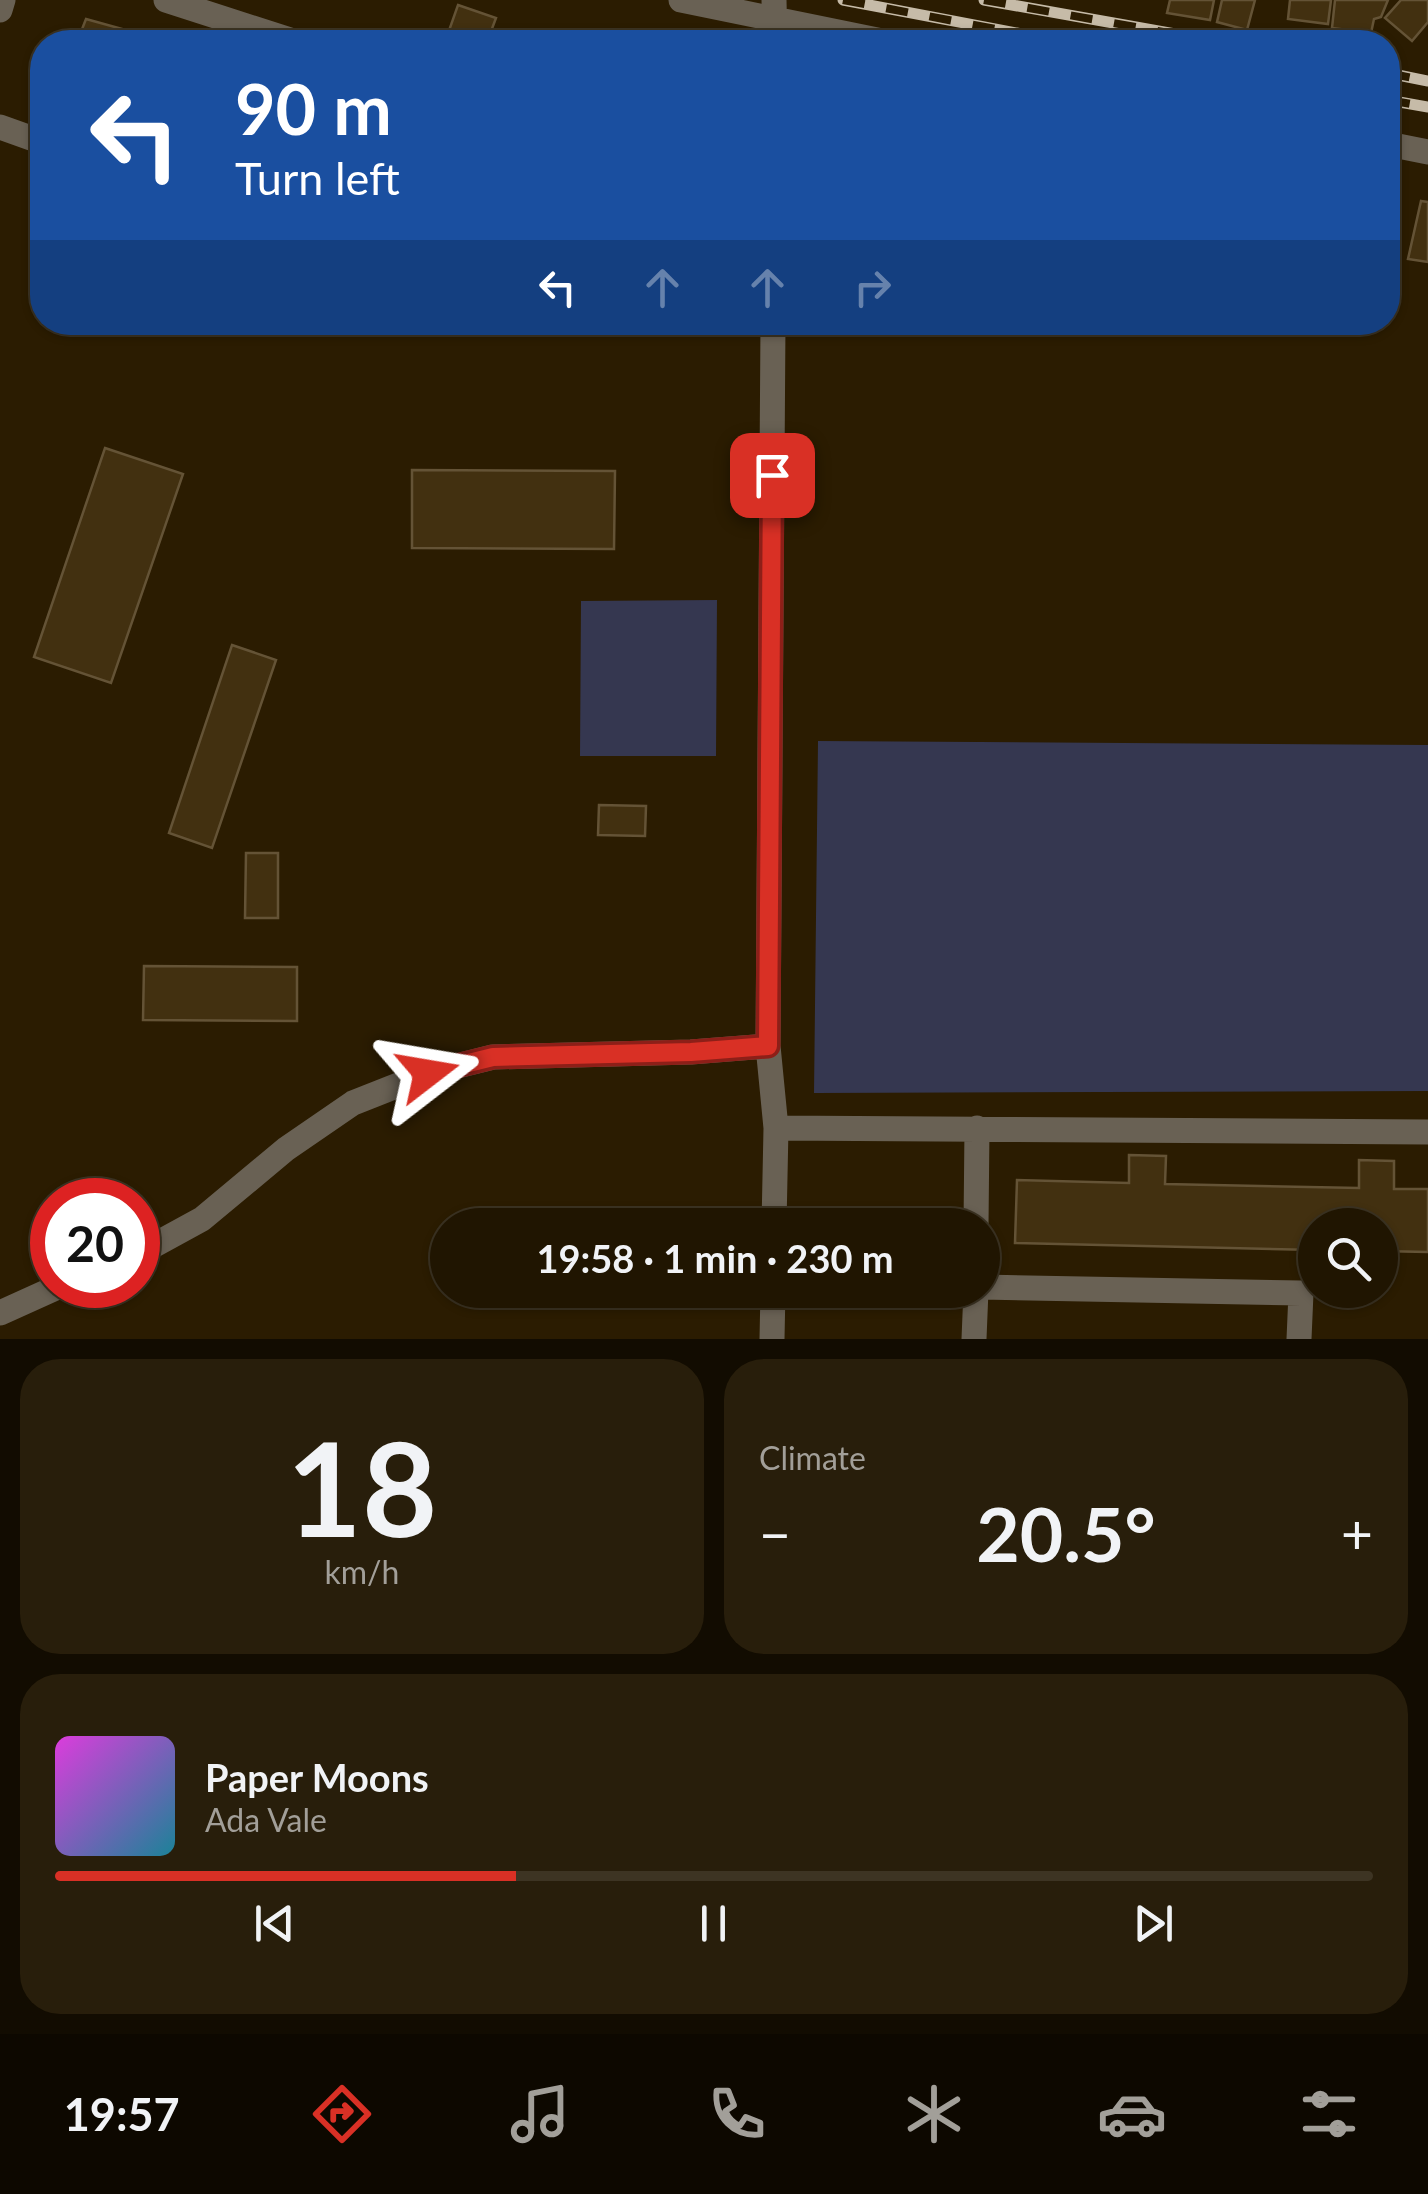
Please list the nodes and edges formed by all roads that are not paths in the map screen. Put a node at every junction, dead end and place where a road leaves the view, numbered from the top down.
1 (3, 0) edge
2 (166, 0) edge
3 (680, 0) edge
4 (0, 10) edge
5 (775, 21) edge
6 (259, 30) edge
7 (823, 30) edge
8 (0, 127) edge
9 (30, 138) edge
10 (1400, 146) edge
11 (1428, 152) edge
12 (773, 335) edge
13 (768, 1046) junction
14 (776, 1128) junction
15 (977, 1128) junction
16 (1428, 1132) edge
17 (774, 1208) edge
18 (976, 1208) edge
19 (160, 1242) edge
20 (1000, 1289) edge
21 (30, 1299) edge
22 (773, 1308) edge
23 (977, 1308) edge
24 (0, 1313) edge
25 (772, 1339) edge
26 (974, 1339) edge
27 (1299, 1339) edge

1 - 4 street
2 - 6 street
3 - 5 street
5 - 7 street
8 - 9 street
10 - 11 street
12 - 13 street
13 - 14 street
13 - 19 street
14 - 15 street
14 - 17 street
15 - 16 street
15 - 18 street
20 - 27 street
21 - 24 street
22 - 25 street
23 - 26 street

